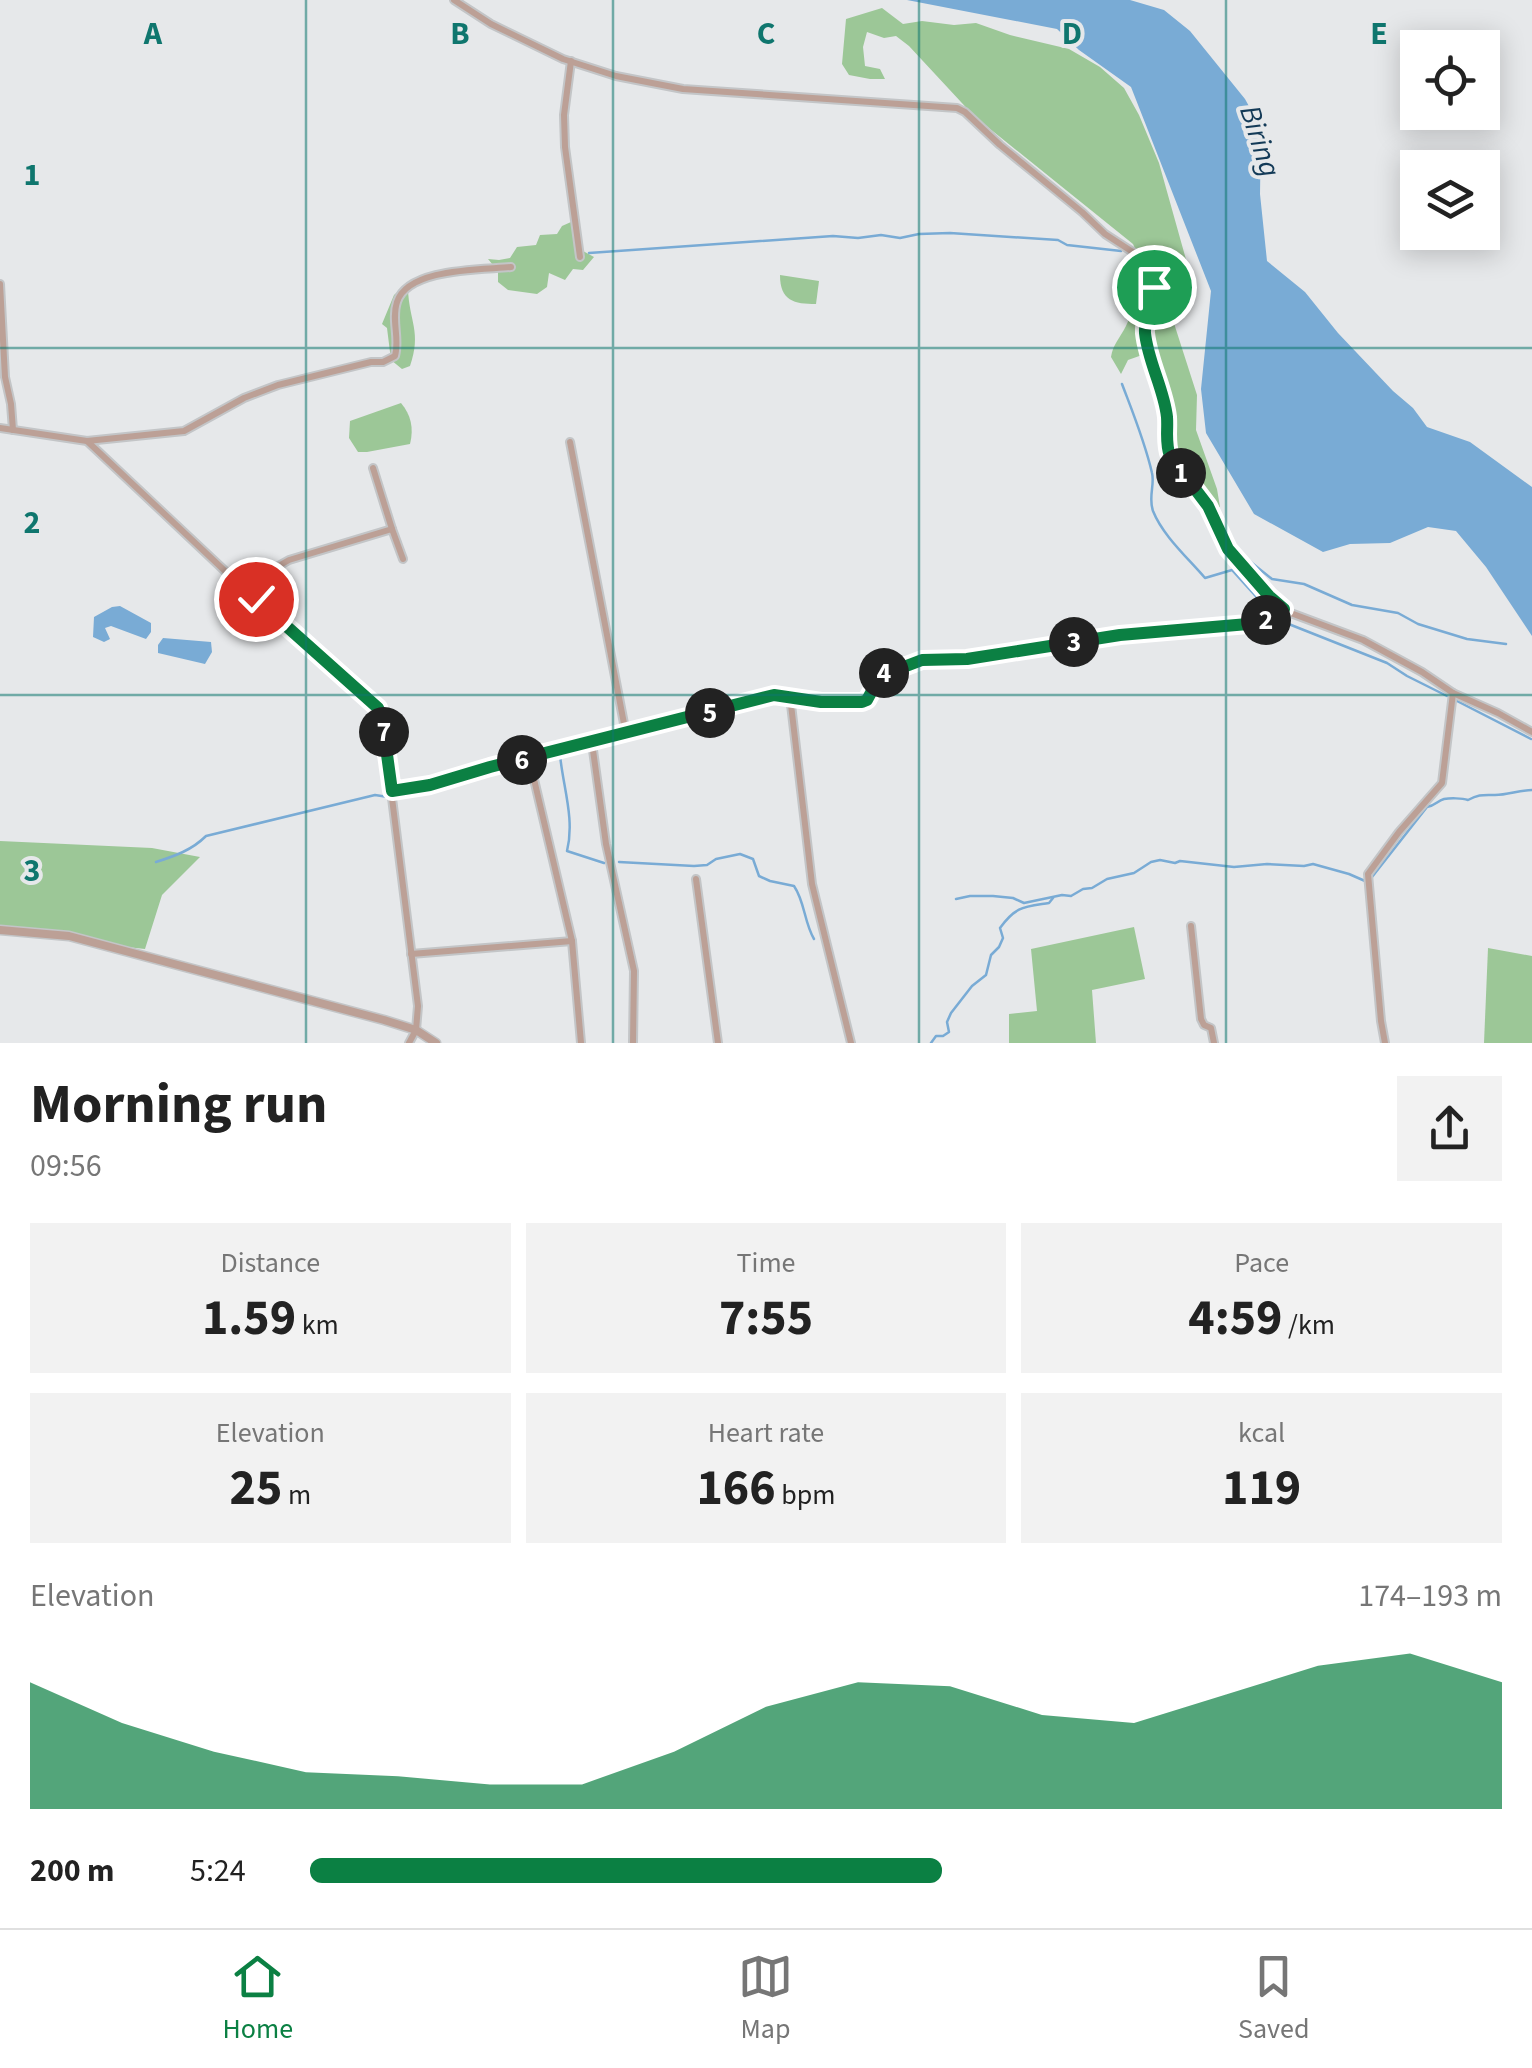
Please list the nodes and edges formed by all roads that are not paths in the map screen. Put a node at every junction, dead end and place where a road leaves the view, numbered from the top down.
1 (454, 0) edge
2 (571, 61) junction
3 (580, 257) dead end
4 (510, 266) dead end
5 (0, 284) edge
6 (0, 428) edge
7 (12, 430) junction
8 (87, 441) junction
9 (570, 442) dead end
10 (373, 468) dead end
11 (392, 530) junction
12 (403, 559) dead end
13 (242, 587) junction
14 (1284, 609) junction
15 (1453, 693) junction
16 (790, 696) junction
17 (1532, 732) edge
18 (626, 734) junction
19 (592, 742) junction
20 (529, 758) junction
21 (392, 791) junction
22 (696, 879) dead end
23 (1191, 926) dead end
24 (0, 930) edge
25 (572, 941) junction
26 (411, 954) junction
27 (416, 1030) junction
28 (409, 1043) edge
29 (436, 1043) edge
30 (581, 1043) edge
31 (633, 1043) edge
32 (718, 1043) edge
33 (851, 1043) edge
34 (1214, 1043) edge
35 (1386, 1043) edge

1 - 2 street
2 - 3 street
2 - 14 street
4 - 8 street
5 - 7 street
6 - 7 street
7 - 8 street
8 - 13 street
9 - 18 street
10 - 11 street
11 - 12 street
11 - 13 street
13 - 21 street
14 - 15 street
14 - 16 street
15 - 17 street
15 - 35 street
16 - 18 street
16 - 33 street
18 - 19 street
19 - 20 street
19 - 31 street
20 - 21 street
20 - 25 street
21 - 26 street
22 - 32 street
23 - 34 street
24 - 27 street
25 - 26 street
25 - 30 street
26 - 27 street
27 - 28 street
27 - 29 street

